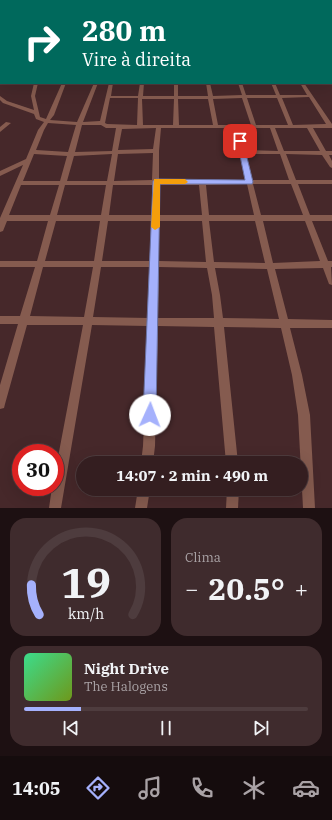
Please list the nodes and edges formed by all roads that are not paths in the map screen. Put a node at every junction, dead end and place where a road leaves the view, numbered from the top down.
1 (36, 84) edge
2 (64, 84) edge
3 (96, 84) edge
4 (110, 84) edge
5 (142, 84) edge
6 (176, 84) edge
7 (208, 84) edge
8 (240, 84) edge
9 (273, 84) edge
10 (303, 84) edge
11 (244, 96) junction
12 (279, 96) junction
13 (310, 96) junction
14 (0, 97) edge
15 (107, 97) junction
16 (140, 97) junction
17 (177, 97) junction
18 (210, 97) junction
19 (36, 113) junction
20 (47, 121) junction
21 (80, 122) junction
22 (8, 123) dead end
23 (102, 123) junction
24 (140, 126) junction
25 (159, 126) junction
26 (176, 126) junction
27 (254, 126) junction
28 (272, 126) junction
29 (291, 126) junction
30 (310, 126) junction
31 (331, 126) edge
32 (119, 127) junction
33 (216, 127) junction
34 (236, 127) junction
35 (0, 130) edge
36 (156, 151) junction
37 (282, 151) junction
38 (32, 152) junction
39 (115, 152) junction
40 (243, 152) junction
41 (72, 153) junction
42 (329, 153) edge
43 (29, 160) junction
44 (332, 166) edge
45 (0, 174) edge
46 (156, 181) junction
47 (64, 182) junction
48 (111, 182) junction
49 (202, 182) junction
50 (249, 182) junction
51 (295, 182) junction
52 (332, 182) edge
53 (19, 183) junction
54 (4, 218) junction
55 (53, 218) junction
56 (104, 218) junction
57 (156, 218) junction
58 (257, 218) junction
59 (307, 218) junction
60 (332, 218) edge
61 (205, 219) junction
62 (0, 229) edge
63 (0, 264) edge
64 (39, 264) junction
65 (97, 264) junction
66 (155, 264) junction
67 (329, 264) edge
68 (210, 266) junction
69 (269, 266) junction
70 (332, 282) edge
71 (0, 320) edge
72 (25, 321) junction
73 (153, 321) junction
74 (88, 322) junction
75 (283, 323) junction
76 (217, 324) junction
77 (332, 324) edge
78 (0, 404) edge
79 (148, 456) edge
80 (231, 456) edge
81 (143, 496) edge
82 (233, 496) edge
83 (55, 508) edge
84 (141, 508) edge
85 (232, 508) edge
86 (309, 508) edge

1 - 19 street
2 - 20 street
3 - 21 street
4 - 15 street
5 - 16 street
6 - 17 street
7 - 18 street
8 - 11 street
9 - 12 street
10 - 13 street
11 - 12 street
11 - 18 street
11 - 27 street
12 - 13 street
12 - 29 street
13 - 31 street
14 - 19 street
15 - 16 street
15 - 23 street
16 - 17 street
16 - 24 street
17 - 18 street
17 - 26 street
18 - 33 street
19 - 20 street
20 - 21 street
20 - 38 street
21 - 23 street
21 - 41 street
22 - 35 street
23 - 32 street
24 - 25 street
24 - 32 street
25 - 26 street
25 - 36 street
26 - 33 street
27 - 28 street
27 - 34 street
28 - 29 street
28 - 37 street
29 - 30 street
30 - 31 street
30 - 42 street
32 - 39 street
33 - 34 street
34 - 40 street
36 - 39 street
36 - 46 street
37 - 40 street
37 - 42 street
37 - 51 street
38 - 41 street
38 - 43 street
39 - 41 street
39 - 48 street
40 - 50 street
41 - 47 street
42 - 44 street
43 - 45 street
43 - 53 street
46 - 48 street
46 - 49 street
46 - 57 street
47 - 48 street
47 - 53 street
47 - 55 street
48 - 56 street
49 - 50 street
49 - 61 street
50 - 51 street
50 - 58 street
51 - 52 street
51 - 59 street
53 - 54 street
54 - 55 street
54 - 62 street
55 - 56 street
55 - 64 street
56 - 57 street
56 - 65 street
57 - 61 street
57 - 66 street
58 - 59 street
58 - 61 street
58 - 69 street
59 - 60 street
59 - 67 street
61 - 68 street
63 - 64 street
64 - 65 street
64 - 72 street
65 - 66 street
65 - 74 street
66 - 68 street
66 - 73 street
67 - 69 street
67 - 70 street
68 - 69 street
68 - 76 street
69 - 75 street
71 - 72 street
72 - 74 street
72 - 78 street
73 - 74 street
73 - 76 street
73 - 79 street
74 - 83 street
75 - 76 street
75 - 77 street
75 - 86 street
76 - 80 street
81 - 84 street
82 - 85 street

